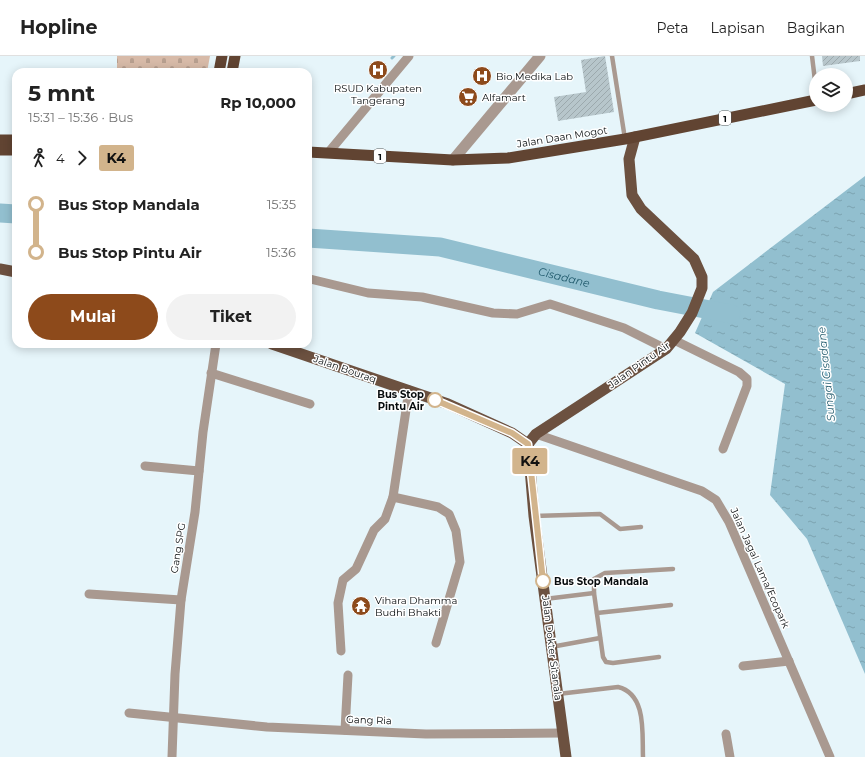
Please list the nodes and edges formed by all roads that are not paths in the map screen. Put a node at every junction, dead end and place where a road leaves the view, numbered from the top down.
1 (222, 56) edge
2 (235, 56) edge
3 (409, 56) edge
4 (540, 56) edge
5 (612, 56) edge
6 (812, 56) edge
7 (220, 68) edge
8 (233, 68) edge
9 (813, 68) edge
10 (809, 101) edge
11 (630, 138) junction
12 (0, 140) edge
13 (12, 140) edge
14 (0, 150) edge
15 (12, 150) edge
16 (312, 152) edge
17 (328, 153) junction
18 (453, 160) junction
19 (0, 269) edge
20 (12, 271) edge
21 (312, 279) edge
22 (677, 336) junction
23 (215, 348) edge
24 (284, 348) edge
25 (666, 349) junction
26 (212, 373) junction
27 (409, 390) junction
28 (310, 404) dead end
29 (512, 433) junction
30 (536, 434) junction
31 (528, 444) junction
32 (723, 449) dead end
33 (145, 466) dead end
34 (199, 471) junction
35 (393, 497) junction
36 (534, 516) junction
37 (641, 527) dead end
38 (673, 569) dead end
39 (594, 593) junction
40 (89, 594) dead end
41 (545, 599) junction
42 (181, 600) junction
43 (671, 605) dead end
44 (597, 613) junction
45 (600, 638) junction
46 (436, 643) dead end
47 (551, 647) junction
48 (341, 651) dead end
49 (659, 657) dead end
50 (789, 661) junction
51 (743, 666) dead end
52 (348, 675) dead end
53 (558, 694) junction
54 (129, 713) dead end
55 (174, 719) junction
56 (345, 730) junction
57 (563, 734) junction
58 (726, 734) dead end
59 (172, 757) edge
60 (566, 757) edge
61 (643, 757) edge
62 (730, 757) edge
63 (830, 757) edge

1 - 7 highway
2 - 8 highway
3 - 17 street
4 - 18 street
5 - 11 lane
6 - 9 lane
10 - 11 highway, Jalan Daan Mogot / 1
11 - 18 highway, Jalan Daan Mogot / 1
11 - 22 main road, Jalan Pintu Air
12 - 13 highway
14 - 15 highway
16 - 17 highway, Jalan Daan Mogot / 1
17 - 18 highway, Jalan Daan Mogot / 1
19 - 20 main road
21 - 25 street
22 - 25 main road, Jalan Pintu Air
22 - 32 street
23 - 26 street, Gang SPG
24 - 27 main road, Jalan Bouraq
25 - 30 main road, Jalan Pintu Air
26 - 28 street
26 - 34 street, Gang SPG
27 - 29 main road, Jalan Bouraq
27 - 35 street
29 - 30 main road
29 - 31 main road, Jalan Bouraq
30 - 31 main road, Jalan Pintu Air
30 - 50 street, Jalan Jagal Lama/Ecopark
31 - 36 main road, Jalan Dokter Sitanala
33 - 34 street
34 - 42 street, Gang SPG
35 - 46 street
35 - 48 street
36 - 37 lane
36 - 41 main road, Jalan Dokter Sitanala
38 - 39 lane
39 - 41 lane
39 - 44 lane
40 - 42 street
41 - 47 main road, Jalan Dokter Sitanala
42 - 55 street, Gang SPG
43 - 44 lane
44 - 45 lane
45 - 47 lane
45 - 49 lane
47 - 53 main road, Jalan Dokter Sitanala
50 - 51 street
50 - 63 street, Jalan Jagal Lama/Ecopark
52 - 56 street
53 - 57 main road, Jalan Dokter Sitanala
53 - 61 lane
54 - 55 street, Gang Ria
55 - 56 street, Gang Ria
55 - 59 street, Gang SPG
56 - 57 street, Gang Ria
57 - 60 main road, Jalan Dokter Sitanala
58 - 62 street

